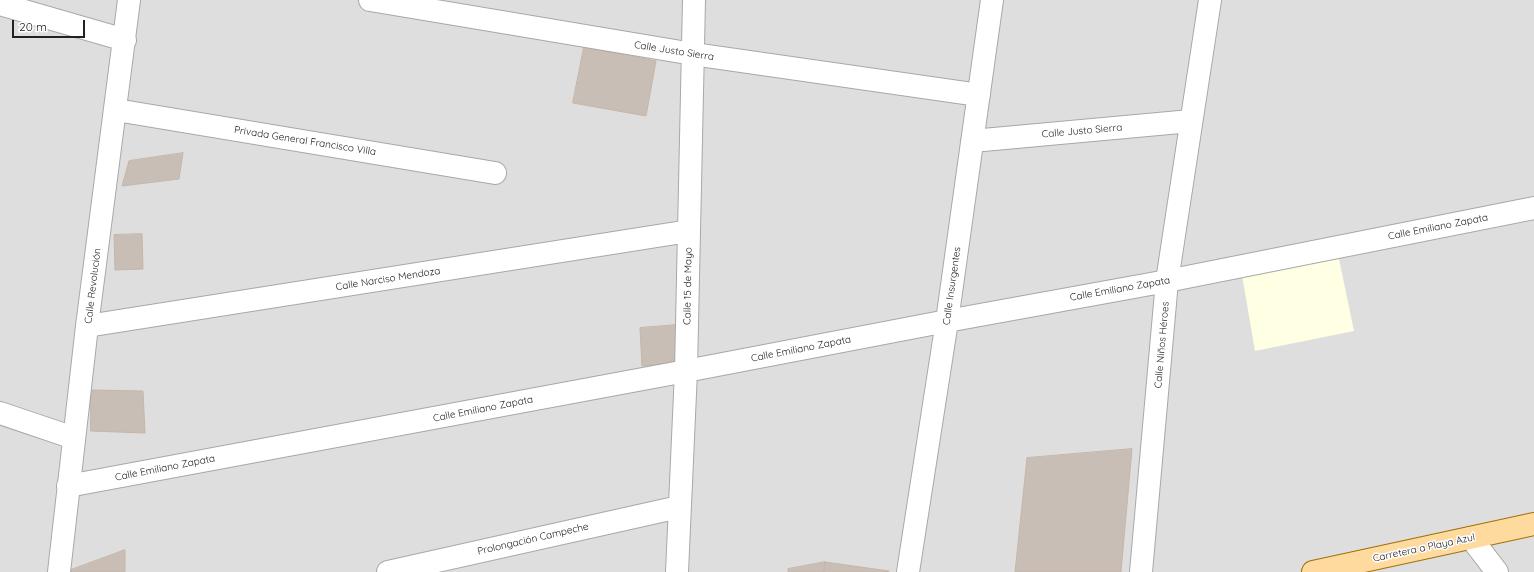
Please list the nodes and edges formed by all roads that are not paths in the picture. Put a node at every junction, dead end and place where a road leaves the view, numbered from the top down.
1 (129, 0) edge
2 (370, 0) edge
3 (694, 0) edge
4 (992, 0) edge
5 (1210, 0) edge
6 (0, 4) edge
7 (125, 40) junction
8 (693, 54) junction
9 (979, 95) junction
10 (116, 110) junction
11 (1191, 121) junction
12 (972, 141) junction
13 (494, 173) dead end
14 (1534, 208) edge
15 (688, 231) junction
16 (1167, 281) junction
17 (947, 320) junction
18 (87, 326) junction
19 (686, 371) junction
20 (0, 413) edge
21 (74, 438) junction
22 (68, 486) junction
23 (679, 507) junction
24 (1534, 524) edge
25 (1470, 538) junction
26 (59, 572) edge
27 (388, 572) edge
28 (677, 572) edge
29 (908, 572) edge
30 (1141, 572) edge
31 (1313, 572) edge
32 (1497, 572) edge

1 - 7 street, Calle Revolución
2 - 8 street, Calle Justo Sierra
3 - 8 street, Calle 15 de Mayo
4 - 9 street, Calle Insurgentes
5 - 11 street, Calle Niños Héroes
6 - 7 street
7 - 10 street, Calle Revolución
8 - 9 street, Calle Justo Sierra
8 - 15 street, Calle 15 de Mayo
9 - 12 street, Calle Insurgentes
10 - 13 street, Privada General Francisco Villa
10 - 18 street, Calle Revolución
11 - 12 street, Calle Justo Sierra
11 - 16 street, Calle Niños Héroes
12 - 17 street, Calle Insurgentes
14 - 16 street, Calle Emiliano Zapata
15 - 18 street, Calle Narciso Mendoza
15 - 19 street, Calle 15 de Mayo
16 - 17 street, Calle Emiliano Zapata
16 - 30 street, Calle Niños Héroes
17 - 19 street, Calle Emiliano Zapata
17 - 29 street, Calle Insurgentes
18 - 21 street, Calle Revolución
19 - 22 street, Calle Emiliano Zapata
19 - 23 street, Calle 15 de Mayo
20 - 21 street
21 - 22 street, Calle Revolución
22 - 26 street, Calle Revolución
23 - 27 street, Prolongación Campeche
23 - 28 street, Calle 15 de Mayo
24 - 25 main road, Carretera a Playa Azul
25 - 31 main road, Carretera a Playa Azul
25 - 32 street

